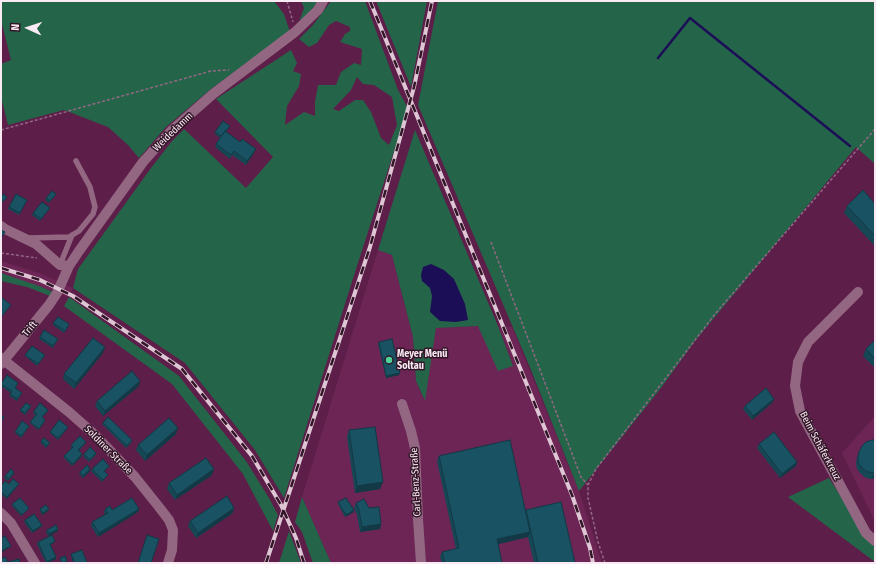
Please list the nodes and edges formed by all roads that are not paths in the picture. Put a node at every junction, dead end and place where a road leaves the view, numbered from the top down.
1 (323, 1) edge
2 (76, 161) dead end
3 (1, 226) edge
4 (72, 235) junction
5 (24, 238) junction
6 (65, 266) junction
7 (858, 292) dead end
8 (58, 293) joint
9 (2, 361) edge
10 (402, 404) dead end
11 (1, 513) edge
12 (875, 541) edge
13 (35, 563) edge
14 (168, 563) edge
15 (422, 563) edge

1 - 6 street, Weidedamm
2 - 4 lane
3 - 5 street
4 - 5 lane
4 - 6 lane
5 - 6 street
6 - 8 street, Weidedamm
7 - 12 street, Beim Schäferkreuz
8 - 9 street, Trift
9 - 14 street, Soldiner Straße
10 - 15 street, Carl-Benz-Straße
11 - 13 street

